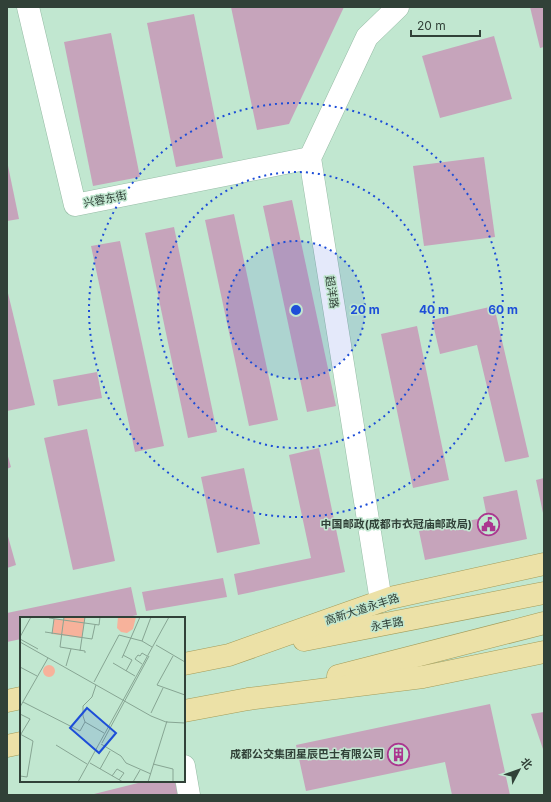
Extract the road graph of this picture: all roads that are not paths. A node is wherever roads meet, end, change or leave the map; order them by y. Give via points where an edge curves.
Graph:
1 (28, 7) edge
2 (398, 7) edge
3 (310, 158) junction
4 (544, 564) edge
5 (544, 593) edge
6 (380, 601) junction
7 (544, 623) edge
8 (544, 652) edge
9 (229, 655) junction
10 (185, 664) edge
11 (20, 698) edge
12 (248, 699) junction
13 (7, 701) edge
14 (185, 711) edge
15 (20, 743) edge
16 (7, 746) edge
17 (185, 772) edge
18 (189, 795) edge

1 - 3 street, 兴蓉东街 via 75,205
2 - 3 street via 367,38
3 - 6 street, 超洋路
4 - 6 main road, 高新大道永丰路
5 - 9 main road, 永丰路
6 - 9 main road, 高新大道永丰路
7 - 12 main road
8 - 12 main road via 422,677
9 - 10 main road, 高新大道永丰路
11 - 13 main road
12 - 14 main road
15 - 16 main road
17 - 18 street

